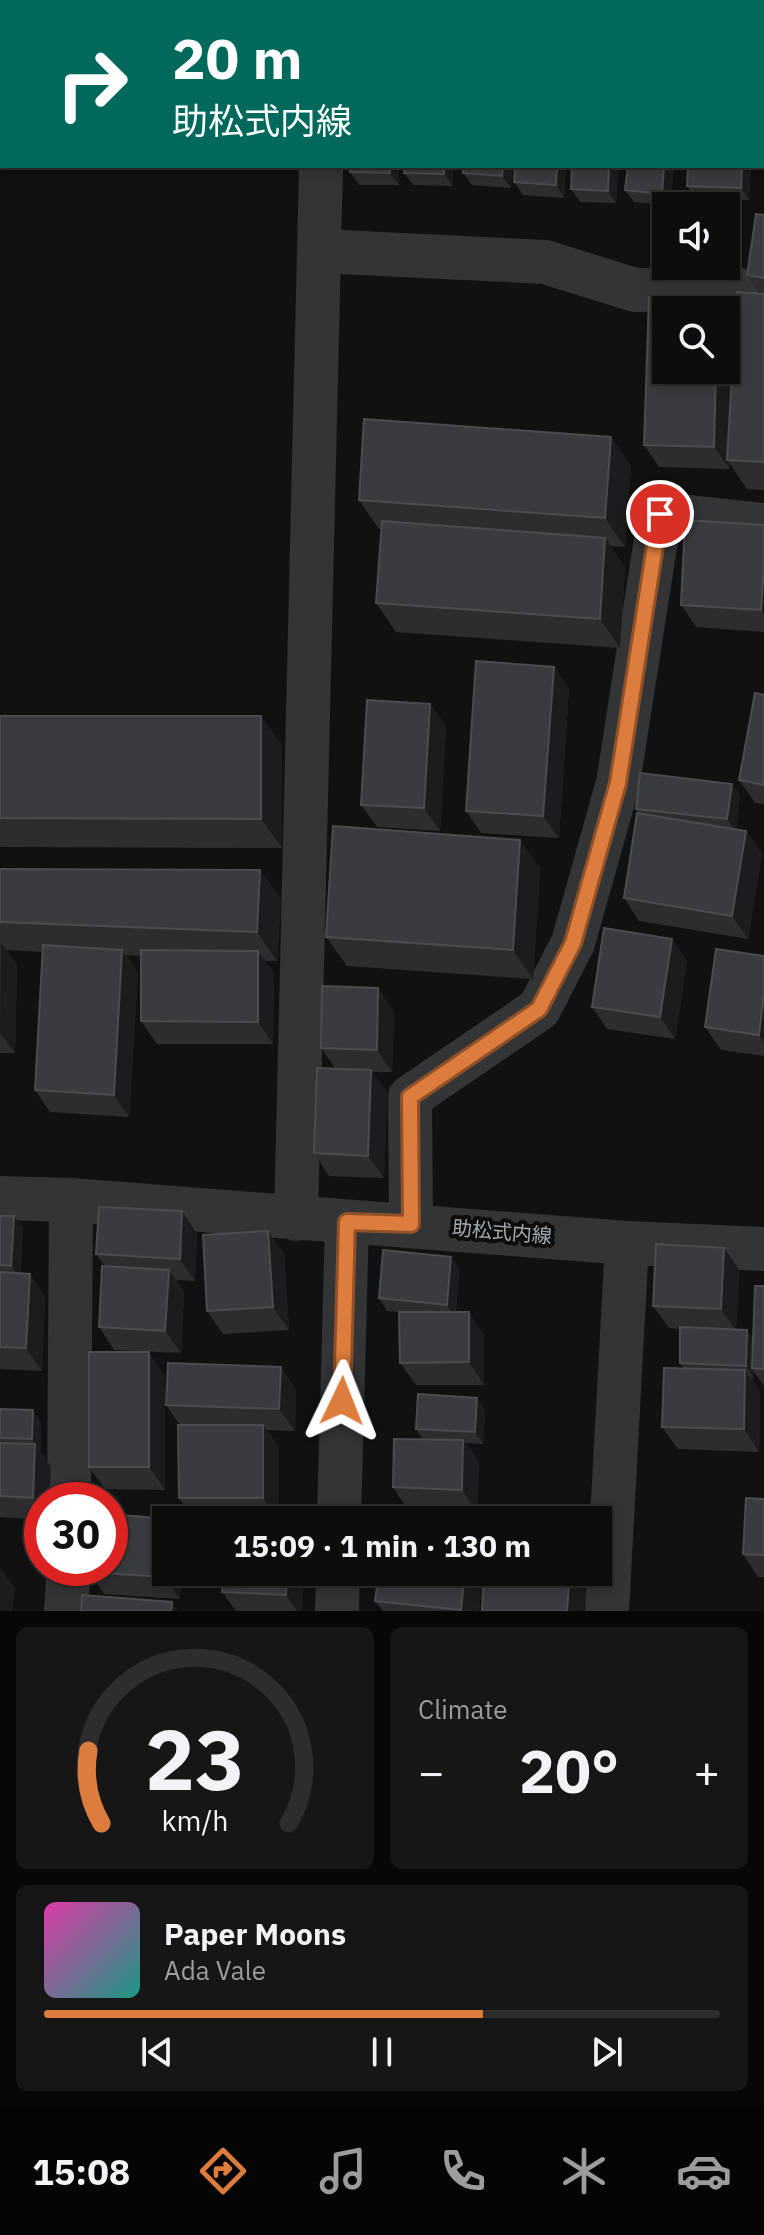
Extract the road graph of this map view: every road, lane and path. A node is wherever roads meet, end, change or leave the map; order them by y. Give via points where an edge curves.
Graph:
1 (321, 168) edge
2 (320, 251) junction
3 (736, 289) edge
4 (764, 525) edge
5 (0, 1198) edge
6 (71, 1200) junction
7 (296, 1219) junction
8 (347, 1222) junction
9 (411, 1224) junction
10 (627, 1243) junction
11 (764, 1249) edge
12 (69, 1482) edge
13 (339, 1506) edge
14 (68, 1586) edge
15 (338, 1586) edge
16 (66, 1611) edge
17 (337, 1611) edge
18 (607, 1611) edge

1 - 2 street
2 - 3 street via 545,262 635,290
2 - 7 street
4 - 9 street via 660,514 618,783 573,943 539,1009 410,1097
5 - 6 street, 助松式内線
6 - 7 street, 助松式内線
6 - 12 street
7 - 8 street, 助松式内線
8 - 9 street, 助松式内線
8 - 13 street
9 - 10 street, 助松式内線
10 - 11 street, 助松式内線
10 - 18 street
14 - 16 street
15 - 17 street

